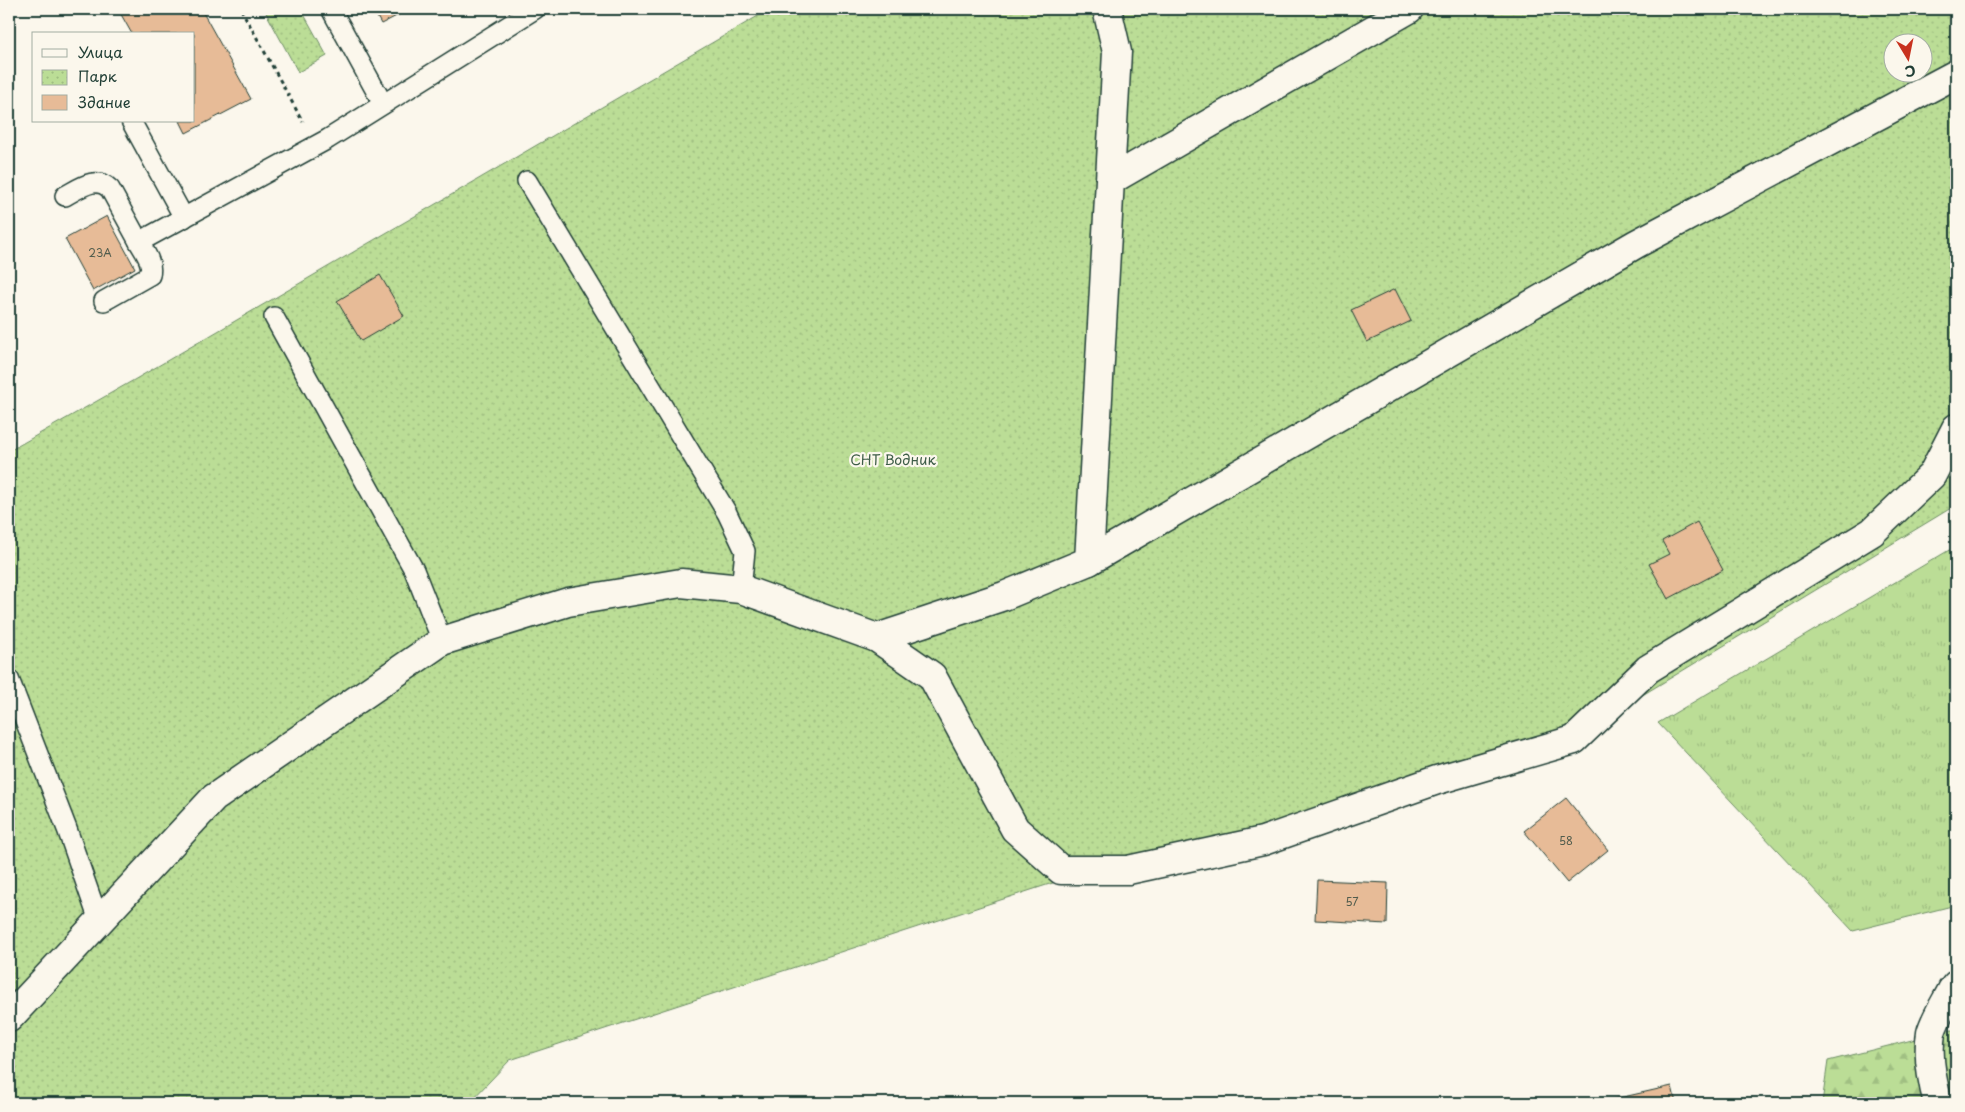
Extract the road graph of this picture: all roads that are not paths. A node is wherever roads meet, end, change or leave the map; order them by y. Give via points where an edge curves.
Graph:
1 (331, 9) edge
2 (535, 9) edge
3 (1107, 9) edge
4 (1409, 9) edge
5 (1956, 74) edge
6 (383, 104) junction
7 (132, 122) edge
8 (1111, 180) junction
9 (527, 181) dead end
10 (65, 196) dead end
11 (184, 218) junction
12 (139, 242) junction
13 (104, 301) dead end
14 (274, 317) dead end
15 (1956, 428) edge
16 (1089, 561) junction
17 (741, 589) junction
18 (878, 638) junction
19 (442, 641) junction
20 (9, 679) edge
21 (99, 921) junction
22 (1956, 984) edge
23 (9, 1018) edge
24 (1938, 1103) edge

1 - 6 lane
2 - 6 lane
3 - 8 street via 1117,52
4 - 8 street
5 - 16 street via 1636,244
6 - 11 lane via 316,146
7 - 11 lane
8 - 16 street
9 - 17 lane via 727,512 745,551
10 - 12 lane via 87,184 105,184
11 - 12 lane
12 - 13 lane via 150,262 150,275
14 - 19 lane via 414,570
15 - 18 street via 1932,475 1872,532 1648,669 1574,740 1437,780 1263,841 1128,870 1061,870 1015,829 932,676
16 - 18 street via 1004,596
17 - 18 street
17 - 19 street via 681,583 568,602
19 - 21 street via 214,798
20 - 21 lane
21 - 23 street
22 - 24 street via 1931,1031 1930,1063

